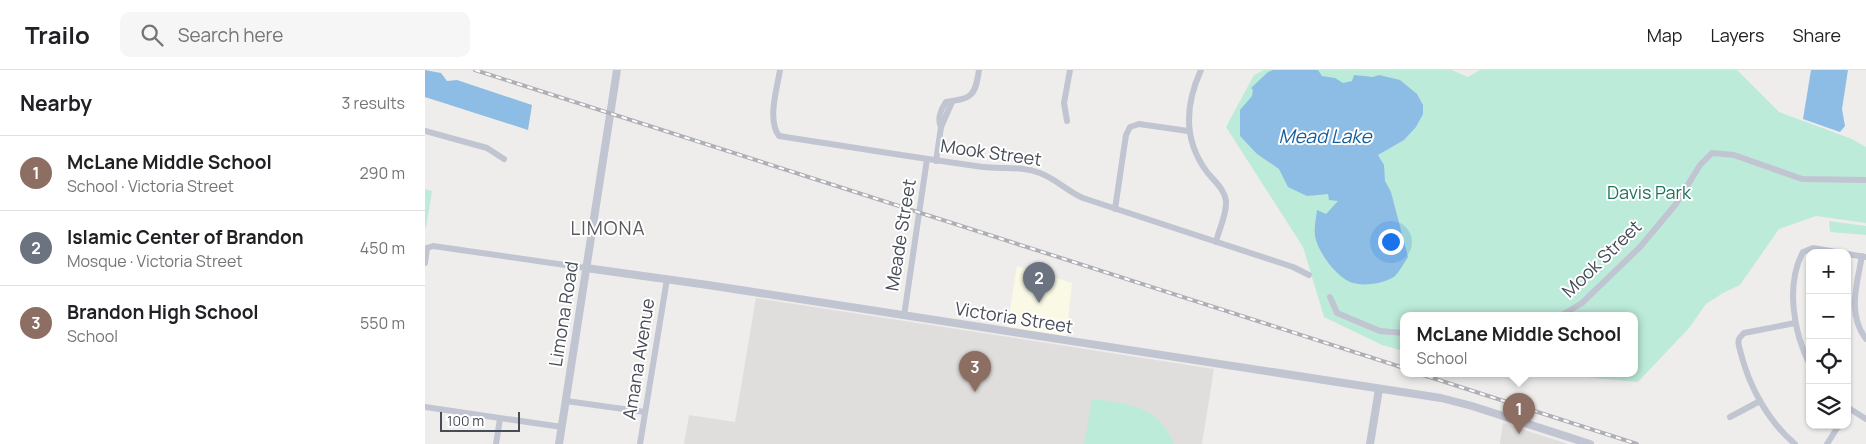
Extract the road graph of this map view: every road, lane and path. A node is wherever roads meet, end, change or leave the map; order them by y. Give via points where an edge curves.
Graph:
1 (617, 70) edge
2 (780, 70) edge
3 (979, 70) edge
4 (1070, 70) edge
5 (1201, 70) edge
6 (1067, 121) dead end
7 (425, 131) edge
8 (1188, 131) junction
9 (504, 159) dead end
10 (927, 159) junction
11 (936, 161) junction
12 (1866, 180) edge
13 (1115, 209) junction
14 (1216, 242) junction
15 (426, 247) edge
16 (1806, 251) edge
17 (1851, 254) edge
18 (1864, 256) edge
19 (425, 263) edge
20 (586, 268) junction
21 (1309, 274) dead end
22 (667, 279) junction
23 (1330, 297) dead end
24 (1568, 312) edge
25 (904, 316) junction
26 (1795, 323) junction
27 (1400, 333) edge
28 (1866, 339) edge
29 (1806, 357) edge
30 (1379, 390) junction
31 (566, 400) junction
32 (1760, 401) junction
33 (425, 407) edge
34 (1851, 410) edge
35 (645, 412) junction
36 (1730, 417) dead end
37 (1866, 418) edge
38 (501, 419) junction
39 (562, 427) junction
40 (1836, 429) edge
41 (496, 444) edge
42 (559, 444) edge
43 (640, 444) edge
44 (1370, 444) edge
45 (1590, 444) edge
46 (1795, 444) edge
47 (1827, 444) edge

1 - 20 street, Limona Road
2 - 10 street, Mook Street via 773,119 774,130 779,136
3 - 11 street via 972,94 946,102 939,122
4 - 6 street via 1065,103
5 - 8 street via 1189,100
7 - 9 street via 487,148
8 - 13 street via 1139,124 1130,127
8 - 14 street via 1201,162 1225,198
10 - 11 street, Mook Street
10 - 25 street, Meade Street
11 - 13 street, Mook Street via 1040,173 1074,194
12 - 24 street, Mook Street via 1802,180 1734,155 1712,153 1640,247 1583,303
13 - 14 street, Mook Street
14 - 21 street, Mook Street
15 - 19 street
15 - 20 street, Victoria Street
16 - 26 street via 1799,259 1795,283
17 - 18 street
18 - 28 street via 1855,291 1855,311
20 - 22 street, Victoria Street
20 - 31 street, Limona Road
22 - 25 street, Victoria Street
22 - 35 street, Amana Avenue
23 - 27 street via 1337,313 1380,331
25 - 30 street, Victoria Street
26 - 29 street
26 - 32 street via 1755,329 1739,338 1745,367
30 - 44 street
30 - 45 street, Victoria Street via 1461,402
31 - 35 street
31 - 39 street, Limona Road
32 - 36 street
32 - 46 street via 1773,421
33 - 38 street
34 - 37 street
35 - 43 street, Amana Avenue
38 - 39 street
38 - 41 street
39 - 42 street, Limona Road
40 - 47 street

